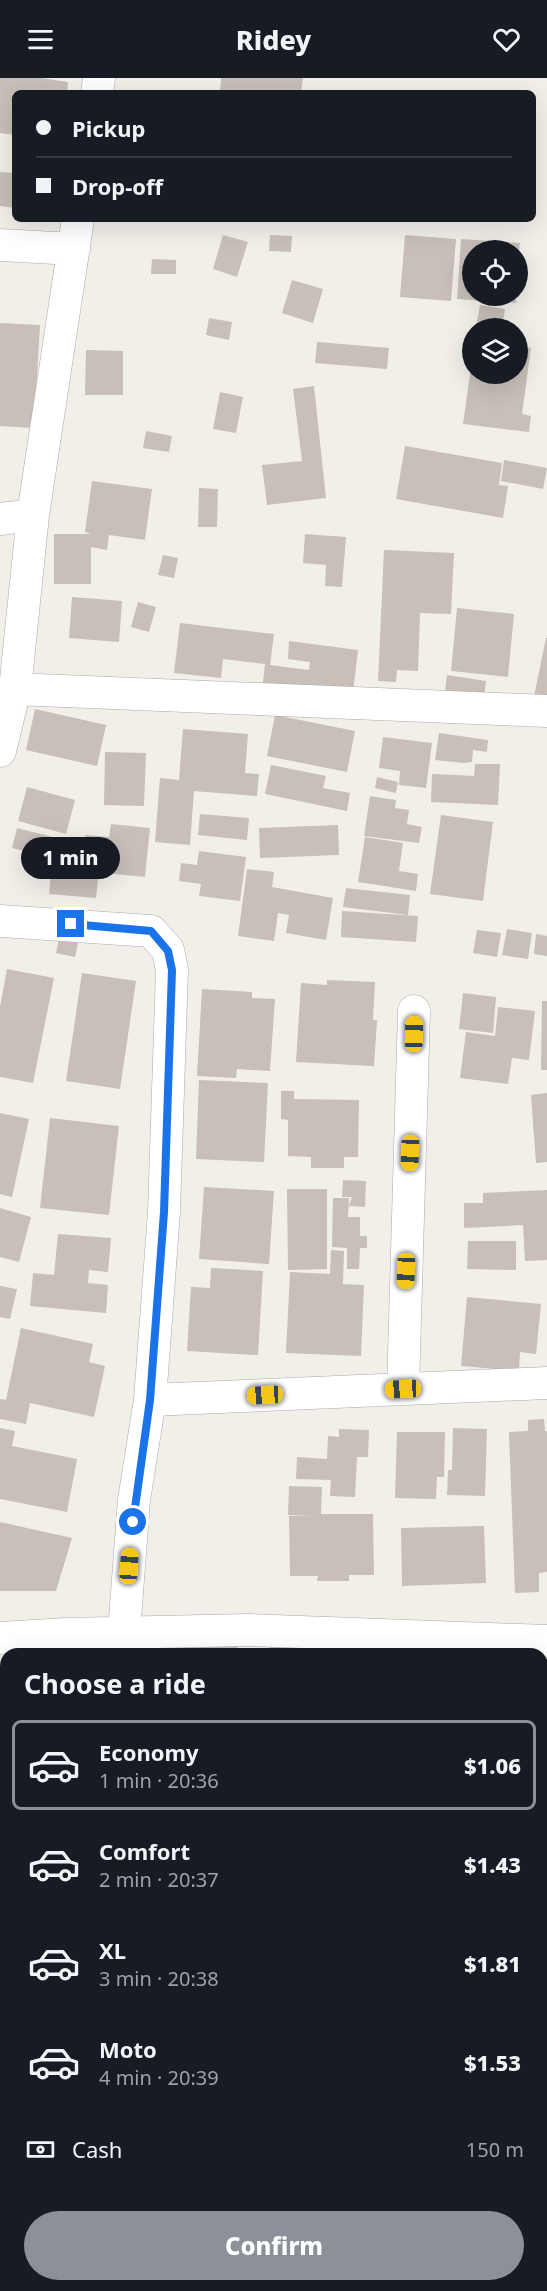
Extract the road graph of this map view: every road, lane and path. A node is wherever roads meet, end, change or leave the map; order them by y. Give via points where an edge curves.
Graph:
1 (76, 234) edge
2 (0, 245) edge
3 (33, 515) junction
4 (0, 519) edge
5 (15, 689) junction
6 (547, 711) edge
7 (0, 751) edge
8 (0, 921) edge
9 (414, 1011) dead end
10 (547, 1383) edge
11 (403, 1389) junction
12 (150, 1400) junction
13 (124, 1632) junction
14 (0, 1638) edge
15 (547, 1641) edge
16 (249, 1642) edge

1 - 2 street
1 - 3 street
3 - 4 street
3 - 5 street
5 - 6 street
5 - 7 street
8 - 12 street via 140,928 156,935 168,951 172,970 164,1212
9 - 11 street
10 - 11 street
11 - 12 street
12 - 13 street via 134,1500
13 - 14 street
13 - 16 street
15 - 16 street

